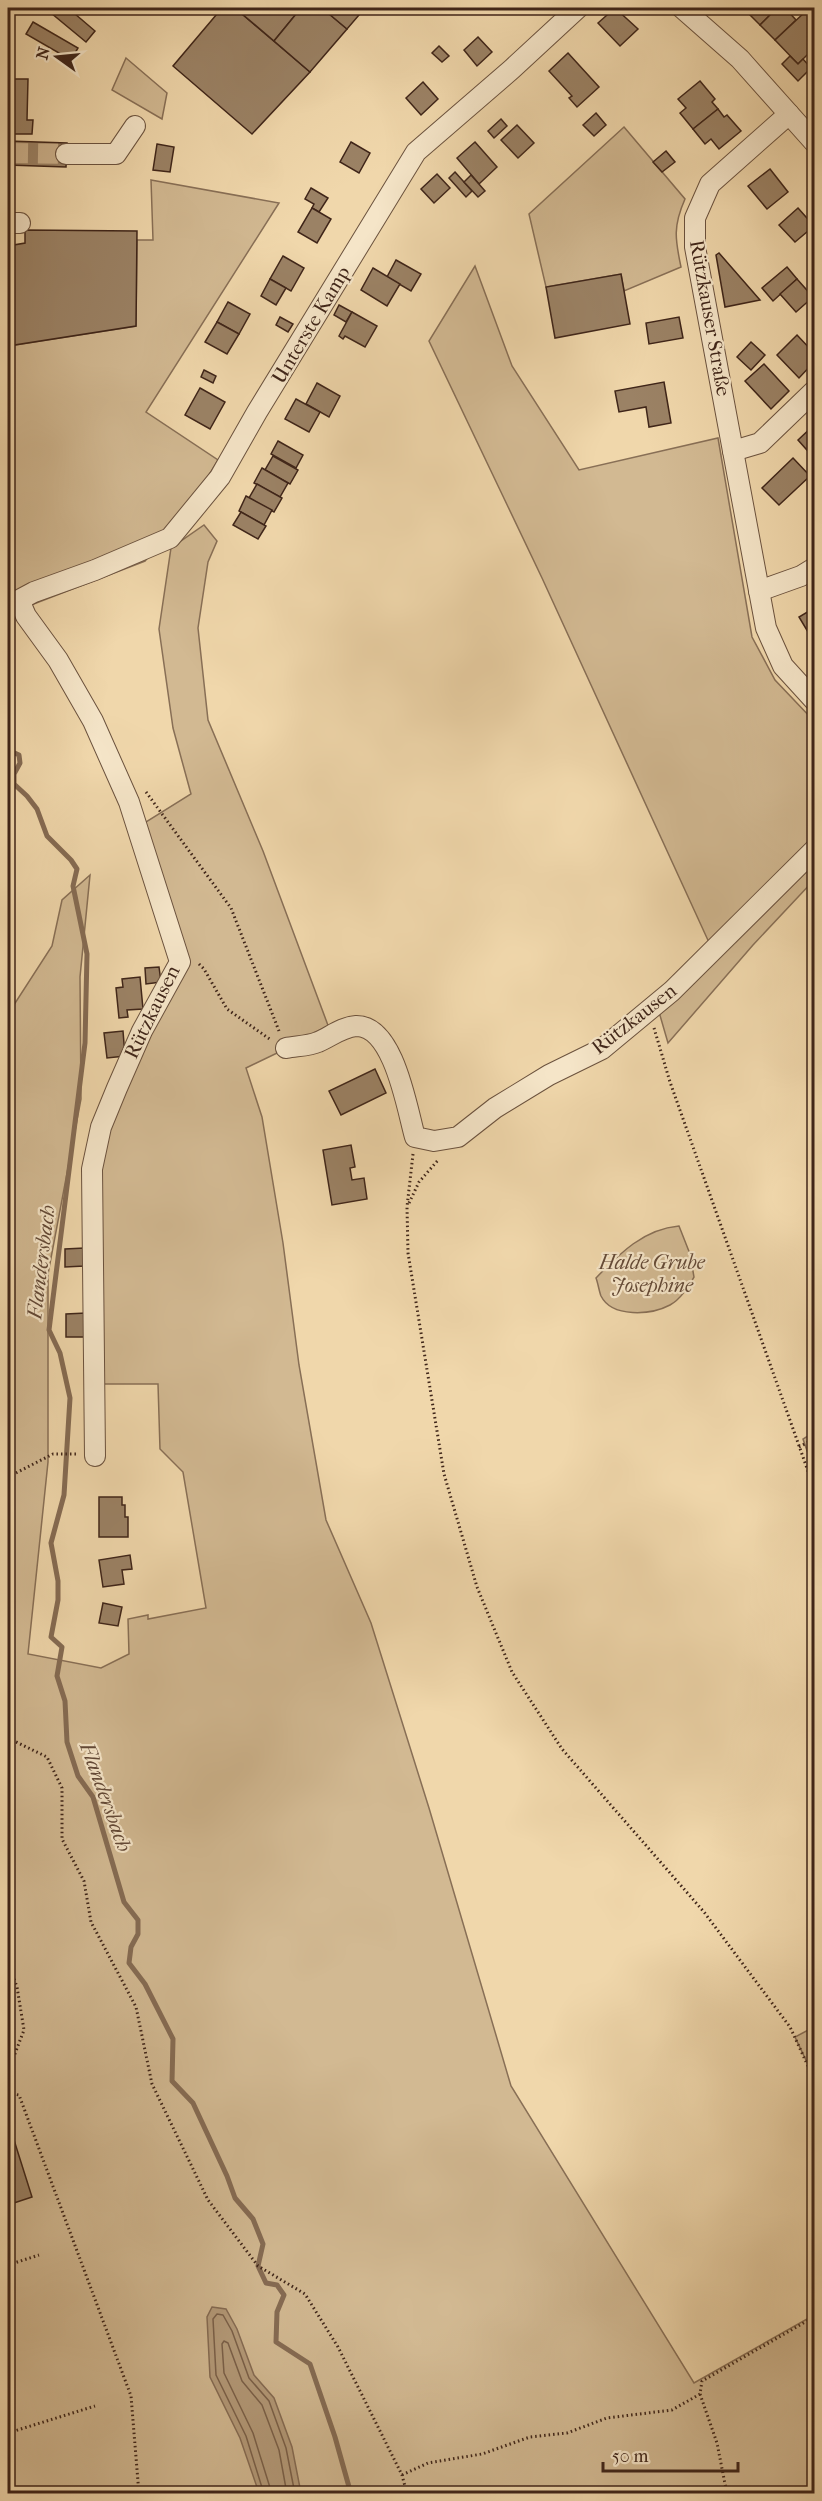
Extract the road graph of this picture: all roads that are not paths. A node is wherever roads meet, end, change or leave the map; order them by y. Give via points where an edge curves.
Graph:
1 (578, 8) edge
2 (682, 8) edge
3 (789, 114) junction
4 (135, 126) dead end
5 (814, 142) edge
6 (66, 154) tunnel mouth
7 (814, 391) edge
8 (733, 451) junction
9 (814, 568) edge
10 (759, 591) junction
11 (19, 600) joint
12 (814, 700) edge
13 (814, 850) edge
14 (286, 1048) road end
15 (85, 1455) road end

1 - 11 street, Unterste Kamp via 416,152 220,477 170,538
2 - 3 street via 740,59
3 - 5 street
3 - 8 street, Rützkauser Straße via 710,184 695,218 695,247
4 - 6 street via 116,154
7 - 8 street via 760,443
8 - 10 street, Rützkauser Straße
9 - 10 street
10 - 12 street, Rützkauser Straße via 766,628 783,666
11 - 15 street, Rützkausen via 93,721 129,802 180,962 142,1030 117,1088 101,1127 92,1169
13 - 14 street, Rützkausen via 649,1012 602,1049 495,1108 458,1137 434,1141 415,1137 388,1049 371,1030 356,1026 316,1043

